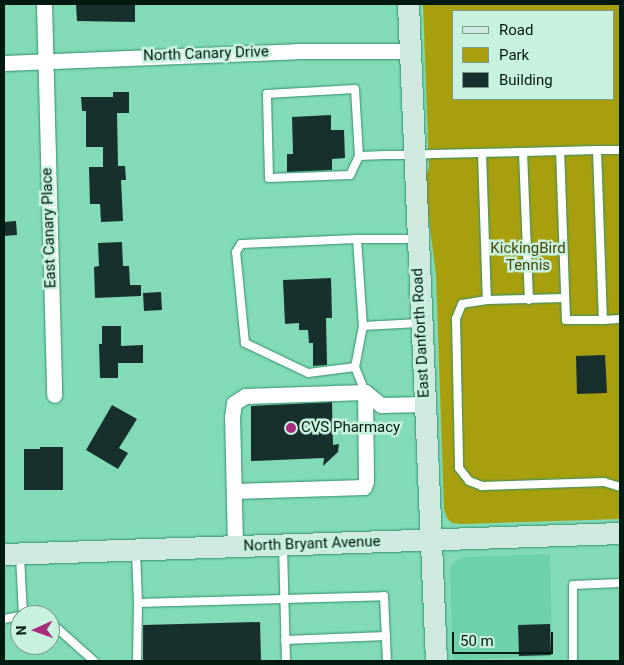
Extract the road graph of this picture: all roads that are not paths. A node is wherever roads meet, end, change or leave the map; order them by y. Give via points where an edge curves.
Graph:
1 (44, 4) edge
2 (408, 4) edge
3 (409, 51) junction
4 (46, 61) junction
5 (4, 63) edge
6 (598, 150) junction
7 (620, 150) edge
8 (560, 151) junction
9 (523, 152) junction
10 (482, 153) junction
11 (413, 155) junction
12 (359, 156) junction
13 (357, 239) junction
14 (416, 239) junction
15 (565, 298) junction
16 (486, 300) junction
17 (529, 300) junction
18 (620, 319) edge
19 (603, 320) junction
20 (421, 323) junction
21 (363, 326) junction
22 (356, 366) junction
23 (365, 392) junction
24 (54, 395) dead end
25 (425, 404) junction
26 (620, 487) edge
27 (234, 491) junction
28 (620, 533) edge
29 (430, 540) junction
30 (283, 545) junction
31 (236, 546) junction
32 (136, 549) junction
33 (12, 554) edge
34 (620, 583) edge
35 (284, 597) junction
36 (138, 603) junction
37 (21, 605) edge
38 (60, 631) edge
39 (386, 636) junction
40 (285, 640) junction
41 (94, 661) edge
42 (137, 661) edge
43 (286, 661) edge
44 (387, 661) edge
45 (436, 661) edge
46 (573, 661) edge

1 - 4 street, East Canary Place
2 - 3 street, East Danforth Road
3 - 4 street, North Canary Drive via 287,51
3 - 11 street, East Danforth Road
4 - 5 street, North Canary Drive
4 - 24 street, East Canary Place
6 - 7 lane
6 - 8 lane
6 - 19 lane
8 - 9 lane
8 - 15 lane
9 - 10 lane
9 - 17 lane
10 - 11 lane
10 - 16 lane
11 - 12 lane
11 - 14 street, East Danforth Road
12 - 12 lane via 355,89 267,94 269,178 350,175
13 - 14 lane
13 - 21 lane
13 - 22 lane via 241,244 236,252 245,343 308,373
14 - 20 street, East Danforth Road
15 - 17 lane
15 - 19 lane via 566,320
16 - 17 lane
16 - 26 lane via 462,304 456,319 460,468 469,481 482,486 604,482
18 - 19 lane
20 - 21 lane
20 - 25 street, East Danforth Road
21 - 22 lane
22 - 23 lane
23 - 25 street via 380,405
23 - 27 street via 245,396 234,403
23 - 27 street via 364,487
25 - 29 street, East Danforth Road
27 - 31 street
28 - 29 street, North Bryant Avenue
29 - 30 street, North Bryant Avenue
29 - 45 street, East Danforth Road
30 - 31 street, North Bryant Avenue
30 - 35 lane
31 - 32 street, North Bryant Avenue
32 - 33 street, North Bryant Avenue
32 - 36 lane
33 - 37 lane
34 - 46 lane via 572,585
35 - 36 lane
35 - 39 lane via 384,596
35 - 40 lane
36 - 42 lane
38 - 41 lane
39 - 40 lane
39 - 44 lane
40 - 43 lane

